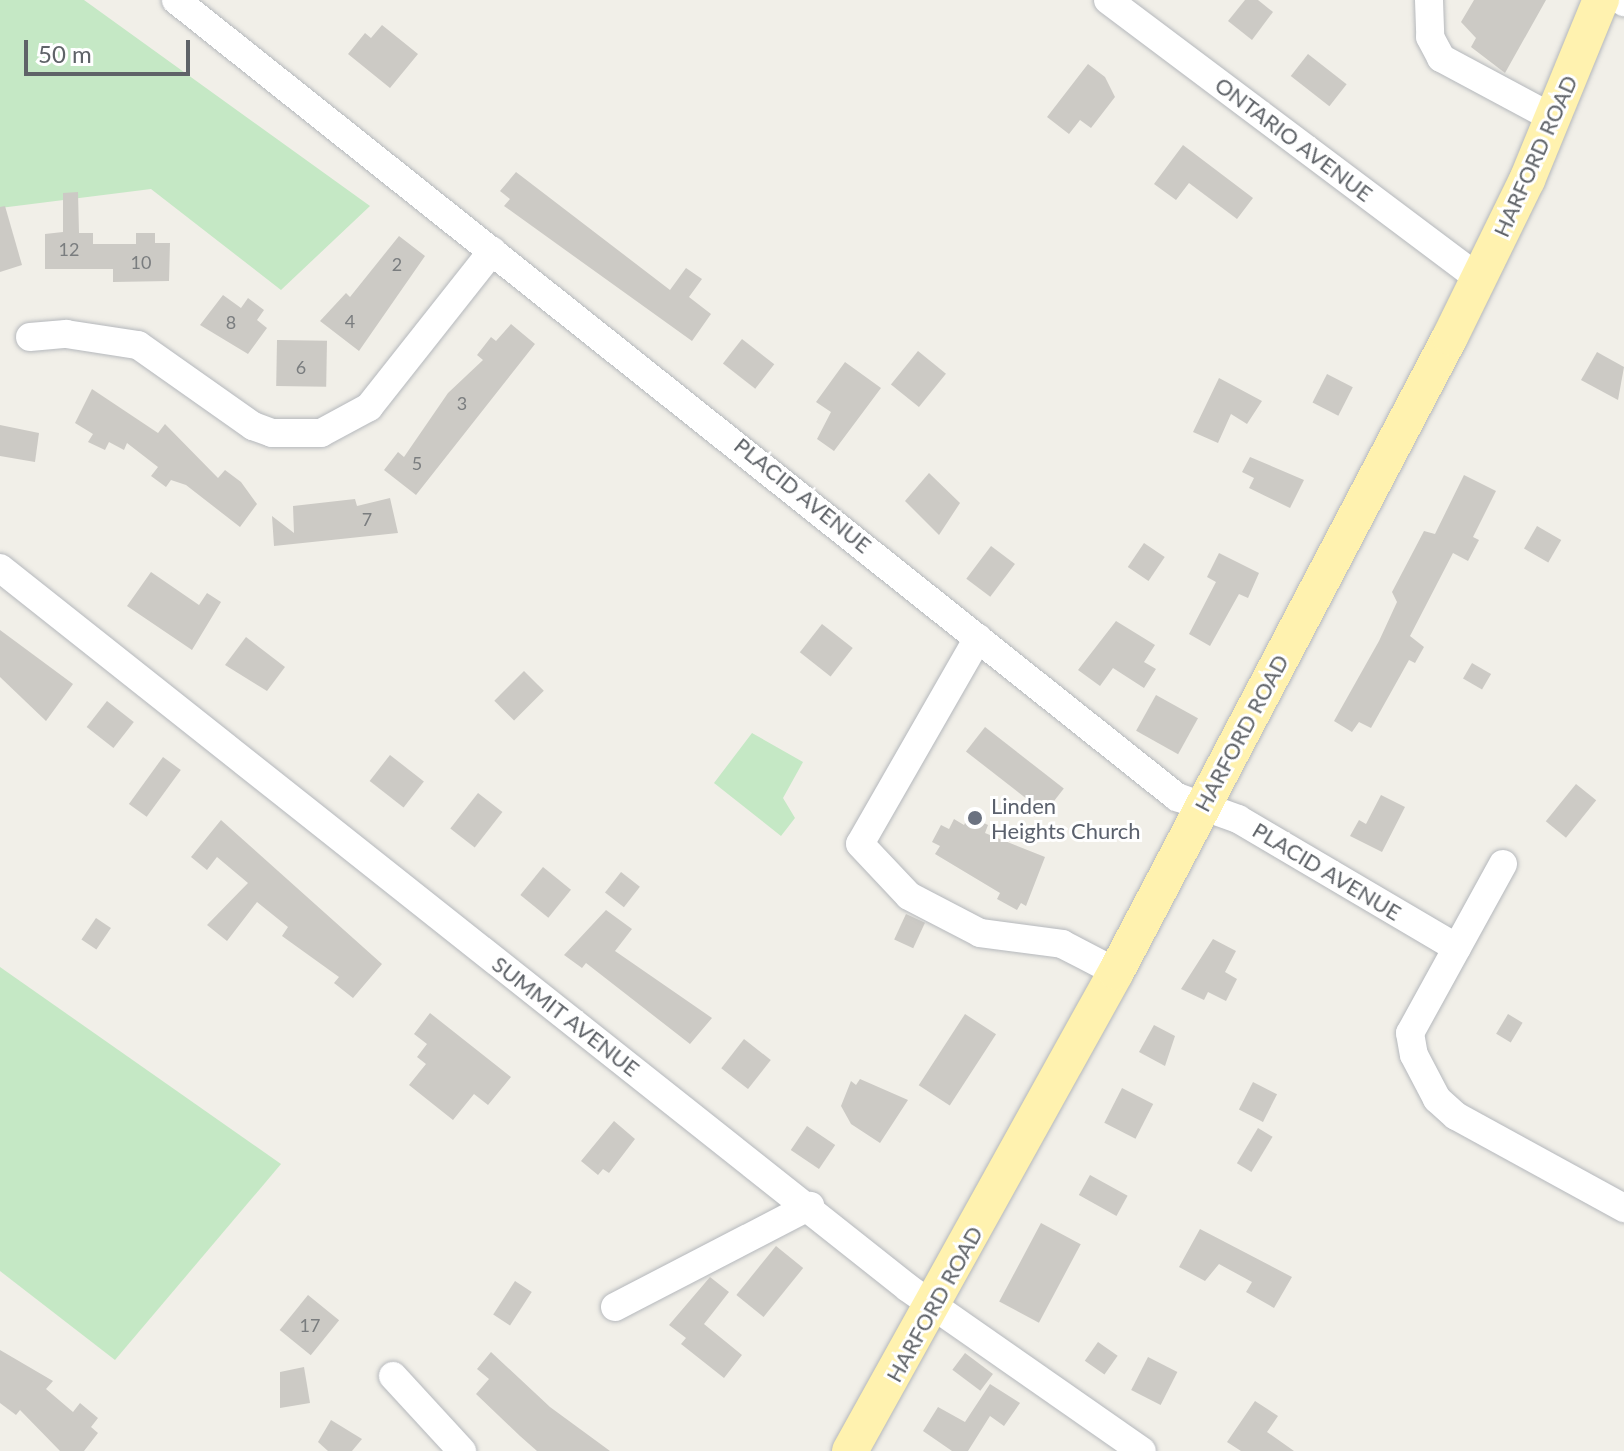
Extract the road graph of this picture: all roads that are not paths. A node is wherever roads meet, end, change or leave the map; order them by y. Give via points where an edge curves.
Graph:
1 (176, 0) edge
2 (1108, 0) edge
3 (1429, 0) edge
4 (1601, 0) edge
5 (1553, 118) junction
6 (492, 251) junction
7 (1480, 279) junction
8 (30, 337) dead end
9 (0, 568) edge
10 (978, 638) junction
11 (1203, 806) junction
12 (1503, 864) dead end
13 (1457, 948) junction
14 (1116, 972) junction
15 (810, 1206) junction
16 (1624, 1208) edge
17 (615, 1307) dead end
18 (933, 1307) junction
19 (393, 1376) dead end
20 (462, 1451) edge
21 (850, 1451) edge
22 (1142, 1451) edge

1 - 6 street, PLACID AVENUE
2 - 7 street, ONTARIO AVENUE
3 - 5 street via 1430,37 1441,58
4 - 5 main road, HARFORD ROAD
5 - 7 main road, HARFORD ROAD
6 - 8 street via 369,407 321,433 272,433 253,426 138,345 66,334
6 - 10 street, PLACID AVENUE
7 - 11 main road, HARFORD ROAD
9 - 15 street, SUMMIT AVENUE
10 - 11 street, PLACID AVENUE via 1177,797
10 - 14 street via 860,844 909,896 980,933 1062,944
11 - 13 street, PLACID AVENUE via 1238,819
11 - 14 main road, HARFORD ROAD
12 - 13 street
13 - 16 street via 1410,1033 1417,1064 1437,1099
14 - 18 main road, HARFORD ROAD
15 - 17 street
15 - 18 street, SUMMIT AVENUE
18 - 21 main road, HARFORD ROAD
18 - 22 street, SUMMIT AVENUE
19 - 20 street

